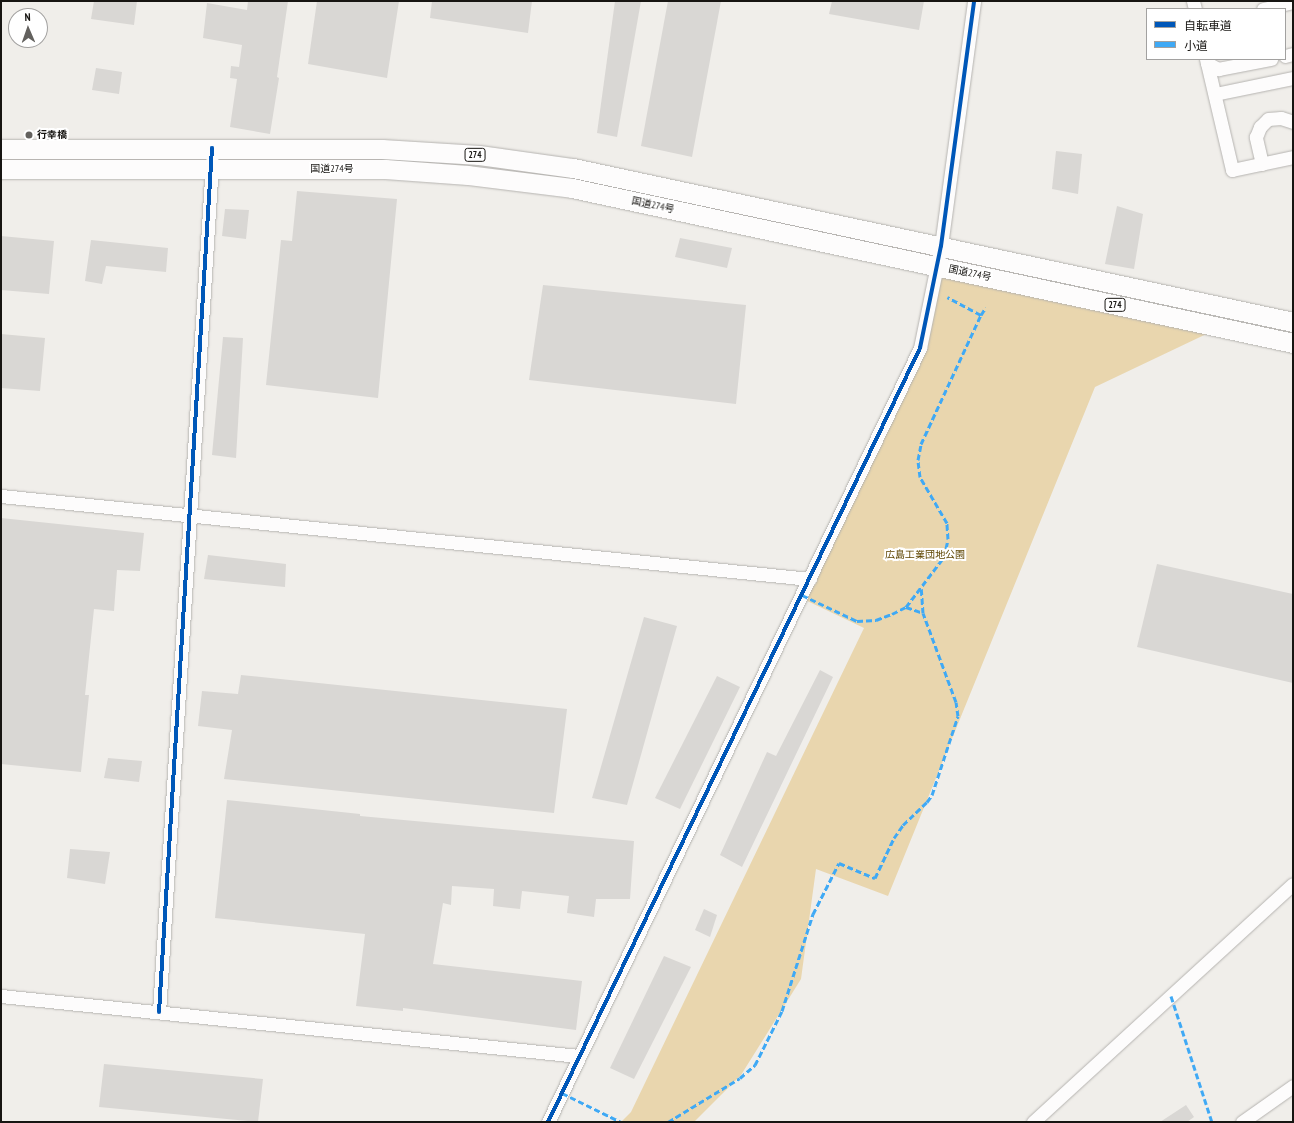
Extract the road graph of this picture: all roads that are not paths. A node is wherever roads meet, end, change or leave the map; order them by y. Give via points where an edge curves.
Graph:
1 (974, 1) edge
2 (1293, 2) edge
3 (1267, 8) edge
4 (1266, 60) edge
5 (1207, 61) edge
6 (1293, 78) edge
7 (1215, 94) junction
8 (1293, 122) edge
9 (212, 148) junction
10 (1, 149) edge
11 (1293, 157) edge
12 (1262, 164) junction
13 (212, 168) junction
14 (1, 169) edge
15 (941, 246) junction
16 (937, 266) junction
17 (1293, 322) edge
18 (1293, 343) edge
19 (1, 496) edge
20 (190, 515) junction
21 (810, 579) junction
22 (1293, 884) edge
23 (1, 996) edge
24 (159, 1012) junction
25 (579, 1056) junction
26 (1293, 1086) edge
27 (548, 1122) edge
28 (1033, 1122) edge
29 (1242, 1122) edge

1 - 15 street
2 - 3 street
4 - 5 street via 1222,69
5 - 7 street
6 - 7 street
7 - 12 street via 1232,170
8 - 12 street via 1281,118 1268,119 1260,127 1256,137
9 - 10 highway, 国道274号 / 274
9 - 13 street
9 - 15 highway, 国道274号 / 274 via 382,149 479,155 573,168
11 - 12 street
13 - 14 highway, 国道274号 / 274
13 - 16 highway, 国道274号 / 274 via 385,169 468,175 572,188
13 - 20 street
15 - 16 street
15 - 17 highway, 国道274号 / 274
16 - 18 highway, 国道274号 / 274
16 - 21 street via 920,348
19 - 20 street
20 - 21 street
20 - 24 street
21 - 25 street
22 - 28 street
23 - 24 street
24 - 25 street
25 - 27 street
26 - 29 street

